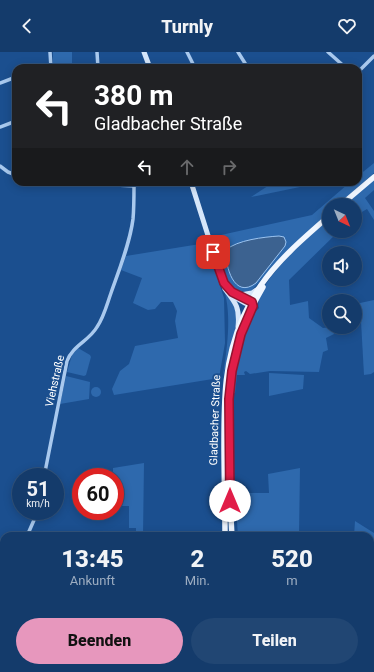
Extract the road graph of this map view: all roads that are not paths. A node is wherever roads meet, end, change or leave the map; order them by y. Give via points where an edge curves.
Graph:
1 (50, 52) edge
2 (97, 52) edge
3 (144, 52) edge
4 (187, 52) edge
5 (238, 52) edge
6 (328, 52) edge
7 (374, 56) edge
8 (51, 64) edge
9 (98, 64) edge
10 (148, 64) edge
11 (192, 64) edge
12 (246, 64) edge
13 (342, 64) edge
14 (362, 68) edge
15 (12, 78) edge
16 (0, 83) edge
17 (12, 122) edge
18 (0, 127) edge
19 (0, 166) edge
20 (12, 174) edge
21 (374, 177) edge
22 (135, 186) edge
23 (192, 186) edge
24 (349, 198) edge
25 (322, 222) edge
26 (278, 265) junction
27 (224, 283) junction
28 (259, 288) junction
29 (230, 294) junction
30 (240, 295) junction
31 (251, 304) junction
32 (237, 330) junction
33 (46, 468) edge
34 (34, 520) edge
35 (30, 532) edge
36 (225, 532) edge
37 (232, 532) edge

1 - 8 street
2 - 9 street
3 - 10 street
4 - 11 street
5 - 12 street
6 - 13 street
7 - 14 street
15 - 16 street
17 - 18 street
19 - 20 street
21 - 24 main road
22 - 33 street, Viehstraße via 133,221 124,256 102,317 97,328 74,349 67,361
23 - 27 street
25 - 26 main road
26 - 28 main road
26 - 31 main road
27 - 29 street
27 - 30 street via 232,292
28 - 30 street via 252,293
28 - 31 main road
29 - 31 street
29 - 32 street via 238,308
30 - 31 street
31 - 32 main road, Gladbacher Straße
31 - 37 main road, Gladbacher Straße via 237,348 229,399
32 - 36 main road, Gladbacher Straße via 224,389
34 - 35 street

